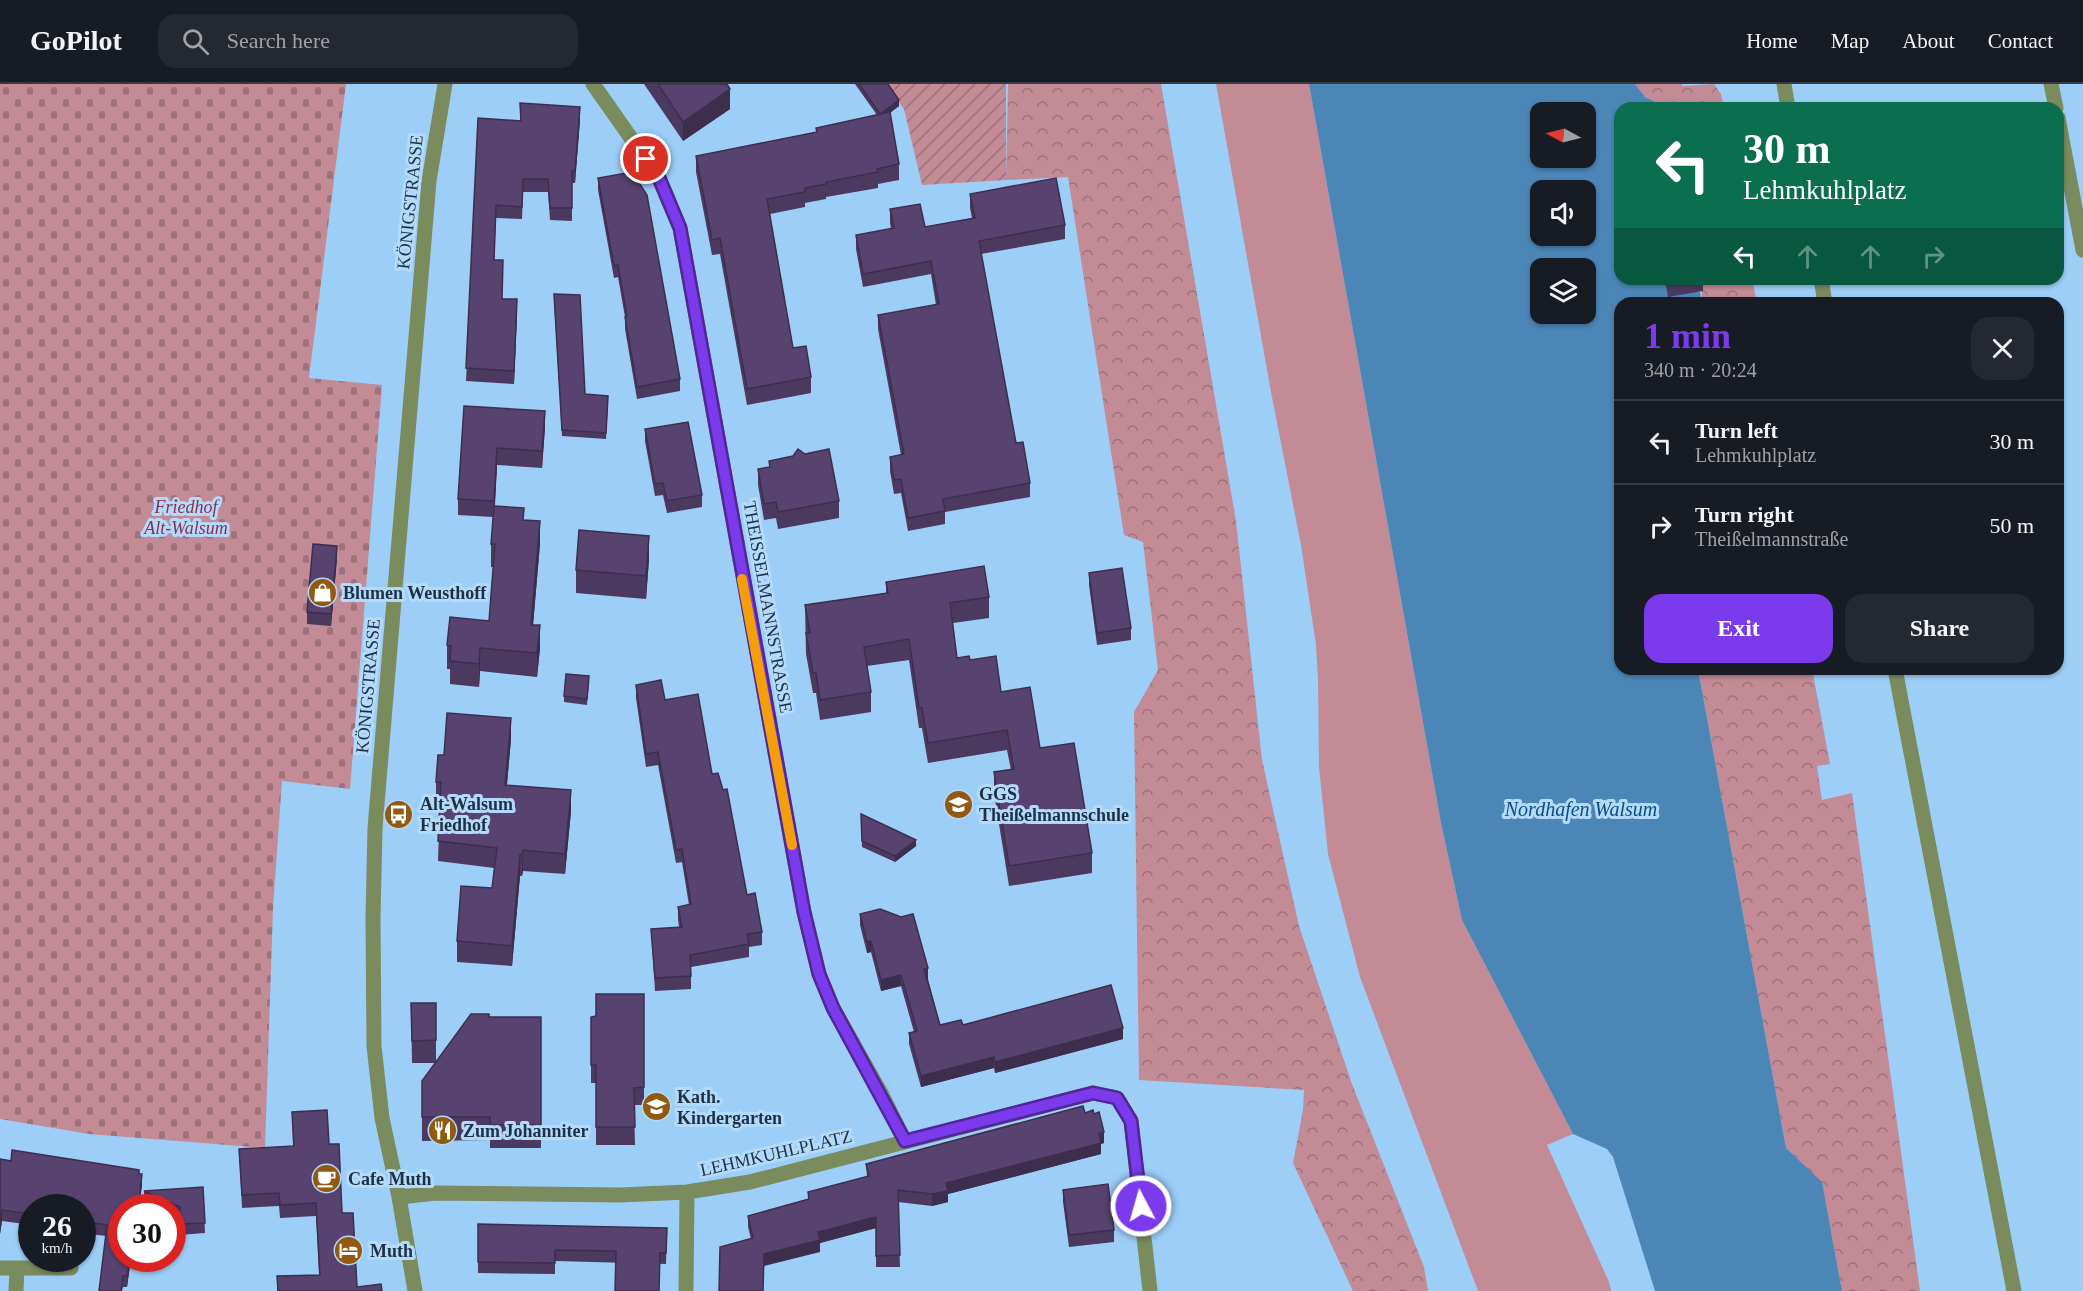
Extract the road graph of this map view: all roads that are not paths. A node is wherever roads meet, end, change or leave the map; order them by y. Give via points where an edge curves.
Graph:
1 (445, 84) edge
2 (593, 84) edge
3 (1784, 84) edge
4 (2052, 84) edge
5 (1787, 102) edge
6 (2055, 102) edge
7 (2064, 150) edge
8 (2083, 250) edge
9 (1896, 675) edge
10 (905, 1141) junction
11 (687, 1192) junction
12 (399, 1197) junction
13 (0, 1268) edge
14 (17, 1268) joint
15 (16, 1291) edge
16 (415, 1291) edge
17 (686, 1291) edge
18 (1150, 1291) edge
19 (2014, 1291) edge

1 - 12 street, KÖNIGSTRASSE via 429,181 375,828 374,1047 382,1118
2 - 10 street, THEISSELMANNSTRASSE via 659,178 680,228 816,964 833,1008
3 - 5 street
4 - 6 street
7 - 8 street
9 - 19 street
10 - 11 street, LEHMKUHLPLATZ via 750,1182
10 - 18 street, LEHMKUHLPLATZ via 1093,1093 1117,1098 1131,1121
11 - 12 street, LEHMKUHLPLATZ via 436,1193
11 - 17 street
12 - 16 street, KÖNIGSTRASSE
13 - 14 street
14 - 15 street

